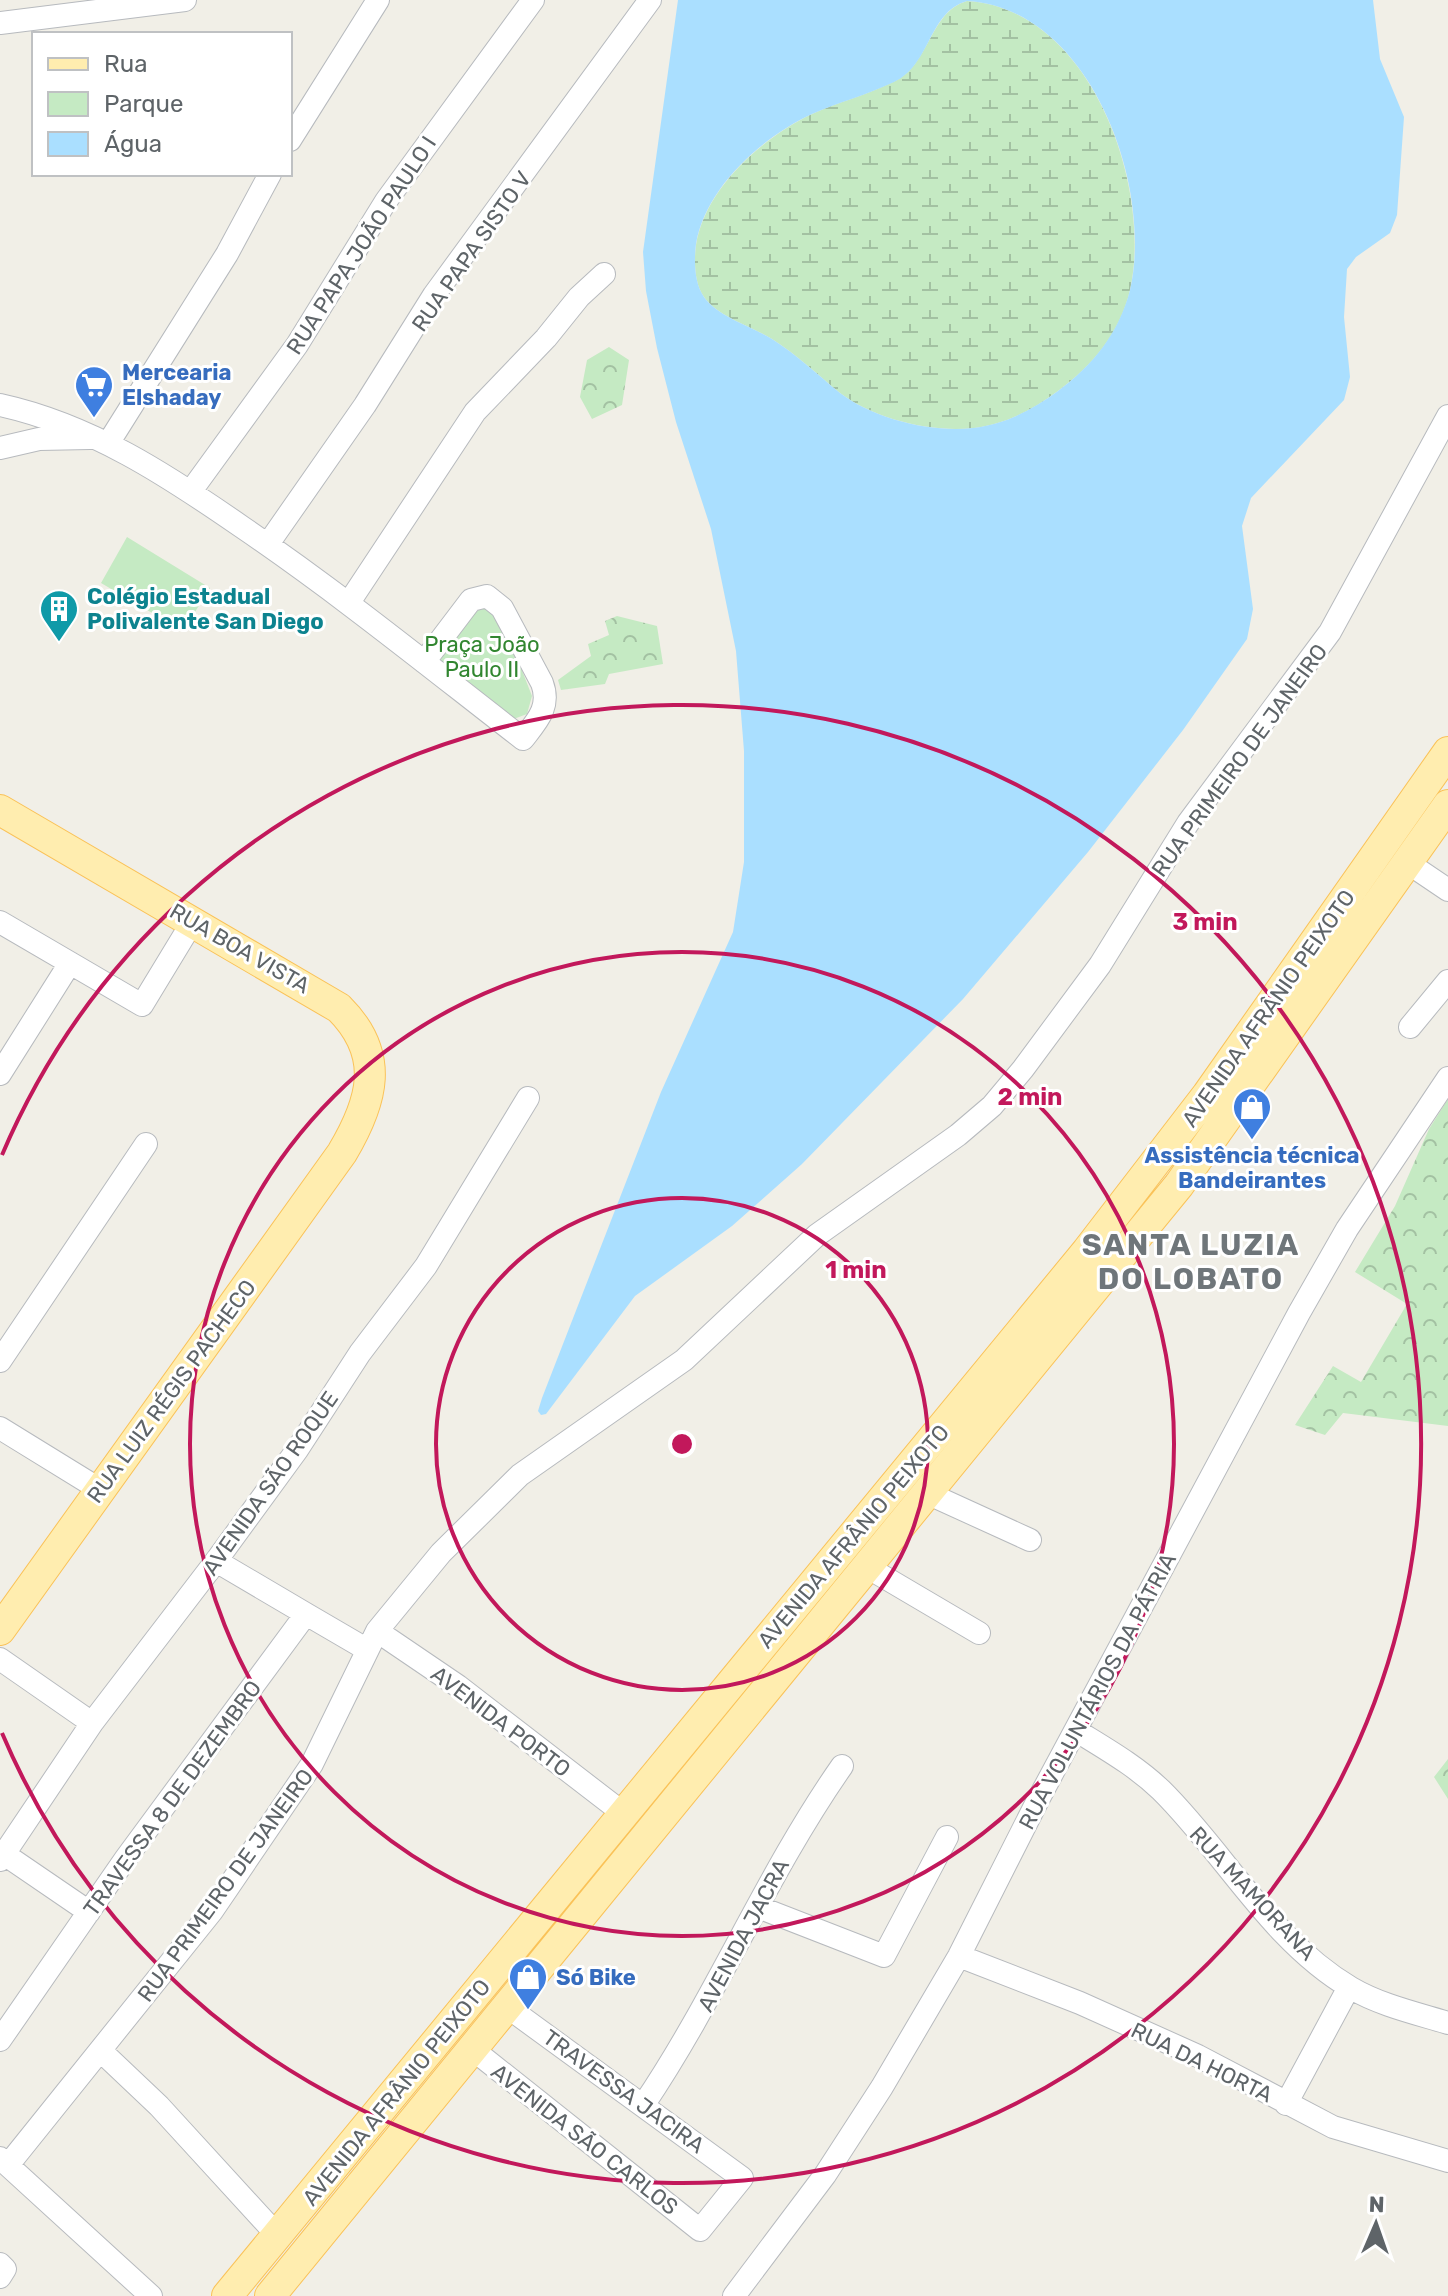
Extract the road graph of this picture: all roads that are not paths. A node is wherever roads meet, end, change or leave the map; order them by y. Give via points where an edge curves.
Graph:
1 (185, 0) edge
2 (378, 0) edge
3 (533, 0) edge
4 (650, 0) edge
5 (0, 23) edge
6 (292, 137) edge
7 (269, 176) edge
8 (604, 274) dead end
9 (0, 405) edge
10 (1448, 416) edge
11 (0, 419) edge
12 (102, 440) junction
13 (0, 441) edge
14 (0, 448) edge
15 (191, 491) junction
16 (268, 544) junction
17 (350, 601) junction
18 (424, 662) junction
19 (1448, 752) edge
20 (1448, 805) edge
21 (0, 810) edge
22 (1408, 863) junction
23 (1448, 890) edge
24 (193, 921) junction
25 (0, 922) edge
26 (70, 963) junction
27 (1448, 981) edge
28 (1410, 1027) dead end
29 (0, 1074) edge
30 (1448, 1078) edge
31 (528, 1098) dead end
32 (146, 1144) dead end
33 (342, 1153) joint
34 (0, 1361) edge
35 (0, 1428) edge
36 (99, 1489) junction
37 (927, 1493) junction
38 (1030, 1540) dead end
39 (216, 1561) junction
40 (867, 1567) junction
41 (306, 1614) junction
42 (0, 1630) edge
43 (979, 1633) dead end
44 (372, 1640) junction
45 (0, 1659) edge
46 (92, 1723) junction
47 (1077, 1731) junction
48 (842, 1766) dead end
49 (623, 1813) junction
50 (947, 1837) dead end
51 (2, 1857) edge
52 (758, 1907) junction
53 (89, 1912) junction
54 (959, 1956) junction
55 (1349, 1987) junction
56 (506, 2006) junction
57 (1448, 2023) edge
58 (0, 2040) edge
59 (471, 2048) junction
60 (102, 2052) junction
61 (644, 2104) junction
62 (1286, 2104) junction
63 (1448, 2161) edge
64 (4, 2162) edge
65 (742, 2178) joint
66 (278, 2236) junction
67 (0, 2264) edge
68 (0, 2277) edge
69 (151, 2296) edge
70 (227, 2296) edge
71 (270, 2296) edge
72 (734, 2296) edge

1 - 5 street
2 - 6 street
3 - 15 street, RUA PAPA JOÃO PAULO I via 386,201 297,345
4 - 16 street, RUA PAPA SISTO V via 443,282
7 - 12 street via 227,254
8 - 17 street via 475,412
9 - 12 street via 62,422
10 - 44 street, RUA PRIMEIRO DE JANEIRO via 1330,632 1188,823 1100,965 992,1106 817,1235 684,1360 520,1475 441,1553
11 - 13 street
12 - 14 street via 39,439
12 - 15 street
15 - 16 street
16 - 17 street
17 - 18 street
18 - 18 street via 471,600 487,596 502,608 546,694 543,712 523,739
19 - 49 main road, AVENIDA AFRÂNIO PEIXOTO via 1144,1179
20 - 22 main road, AVENIDA AFRÂNIO PEIXOTO
21 - 24 main road, RUA BOA VISTA
22 - 23 street
22 - 37 main road, AVENIDA AFRÂNIO PEIXOTO via 1179,1185
24 - 26 street via 142,1005
24 - 33 main road, RUA BOA VISTA via 318,994 355,1024 365,1041 371,1081 358,1126
25 - 26 street
26 - 29 street
27 - 28 street
30 - 47 street, RUA VOLUNTÁRIOS DA PÁTRIA via 1347,1229 1299,1313
31 - 39 street, AVENIDA SÃO ROQUE via 426,1266
32 - 34 street
33 - 36 main road, RUA LUIZ RÉGIS PACHECO
35 - 36 street
36 - 42 main road, RUA LUIZ RÉGIS PACHECO
37 - 38 street
37 - 40 main road, AVENIDA AFRÂNIO PEIXOTO
39 - 41 street
39 - 46 street, AVENIDA SÃO ROQUE
40 - 43 street
40 - 56 main road, AVENIDA AFRÂNIO PEIXOTO
41 - 44 street
41 - 53 street, TRAVESSA 8 DE DEZEMBRO
44 - 49 street, AVENIDA PORTO via 458,1686
44 - 60 street, RUA PRIMEIRO DE JANEIRO via 291,1798 212,1911
45 - 46 street
46 - 51 street, AVENIDA SÃO ROQUE
47 - 54 street, RUA VOLUNTÁRIOS DA PÁTRIA
47 - 55 street, RUA MAMORANA via 1162,1791 1275,1921
48 - 52 street, AVENIDA JACRA
49 - 66 main road, AVENIDA AFRÂNIO PEIXOTO
50 - 52 street via 884,1956
51 - 53 street
52 - 61 street, AVENIDA JACRA via 685,2043
53 - 58 street, TRAVESSA 8 DE DEZEMBRO
54 - 62 street, RUA DA HORTA via 1198,2056
54 - 72 street, RUA VOLUNTÁRIOS DA PÁTRIA via 825,2175
55 - 57 street, RUA MAMORANA
55 - 62 street
56 - 59 main road, AVENIDA AFRÂNIO PEIXOTO
56 - 61 street, TRAVESSA JACIRA
59 - 65 street, AVENIDA SÃO CARLOS via 700,2230
59 - 71 main road, AVENIDA AFRÂNIO PEIXOTO
60 - 64 street, RUA PRIMEIRO DE JANEIRO
60 - 66 street
61 - 65 street, TRAVESSA JACIRA
62 - 63 street, RUA DA HORTA via 1333,2127
64 - 69 street
66 - 70 main road, AVENIDA AFRÂNIO PEIXOTO
67 - 68 street via 5,2269

